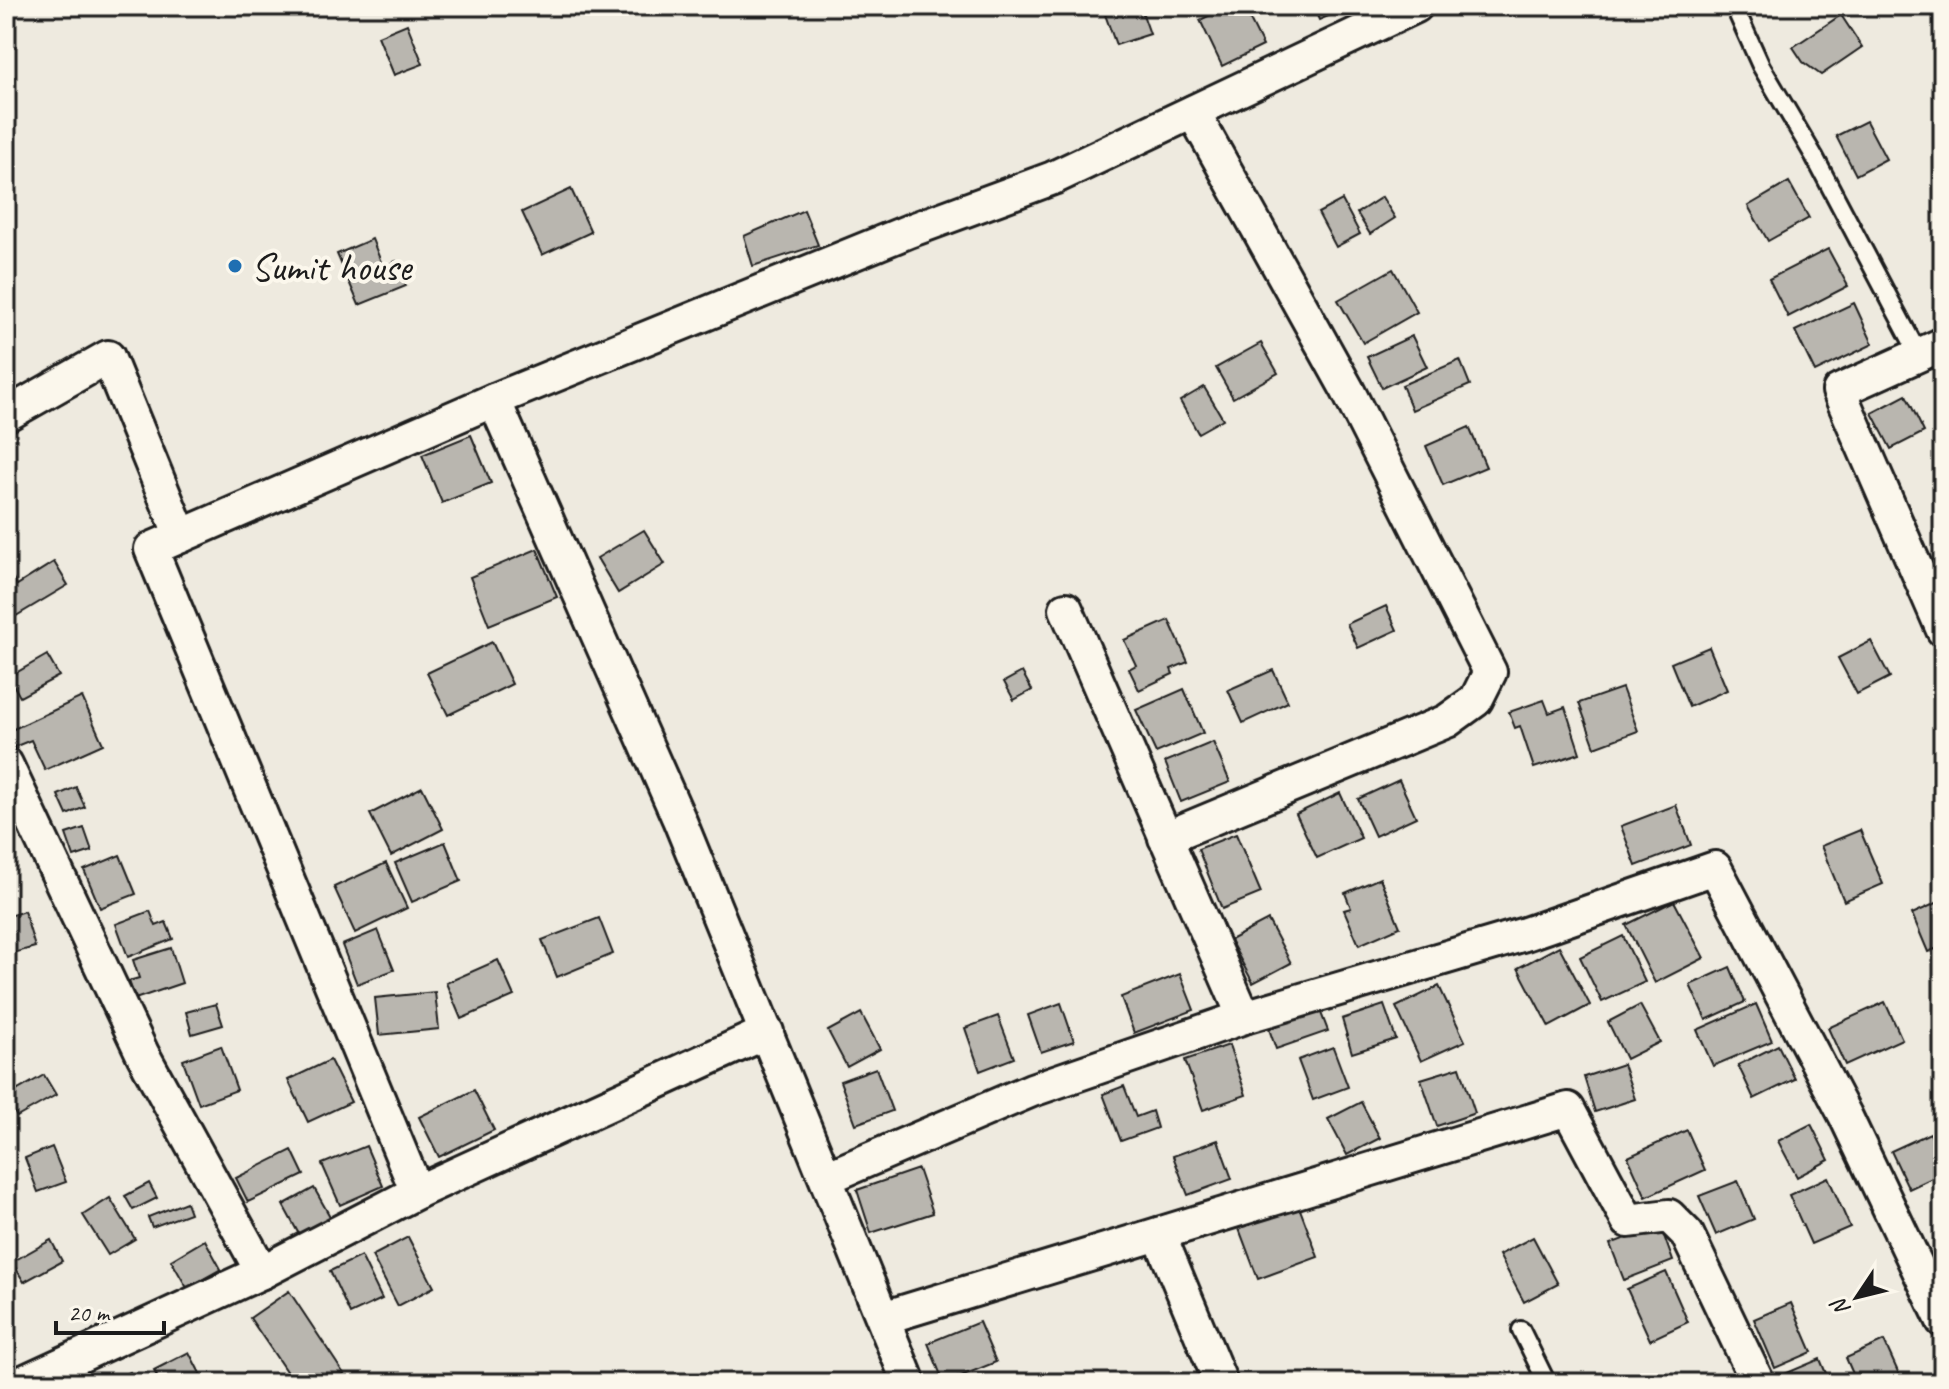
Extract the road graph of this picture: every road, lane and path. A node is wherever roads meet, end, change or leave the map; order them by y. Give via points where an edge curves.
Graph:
1 (1416, 6) edge
2 (1734, 6) edge
3 (1193, 112) junction
4 (1931, 350) edge
5 (494, 400) junction
6 (6, 415) edge
7 (181, 536) junction
8 (1066, 609) dead end
9 (1943, 630) edge
10 (6, 764) edge
11 (1165, 838) junction
12 (1244, 1017) junction
13 (767, 1032) junction
14 (826, 1178) junction
15 (417, 1192) junction
16 (1159, 1234) junction
17 (262, 1272) junction
18 (883, 1318) junction
19 (1943, 1321) edge
20 (1521, 1330) dead end
21 (21, 1383) edge
22 (909, 1383) edge
23 (1221, 1383) edge
24 (1547, 1383) edge
25 (1758, 1383) edge

1 - 3 street
2 - 4 lane via 1761,66
3 - 5 street via 1053,178
3 - 11 street via 1347,389 1490,672 1476,700 1447,721
4 - 9 street via 1839,391
5 - 7 street
5 - 13 street
6 - 7 street via 108,357
7 - 15 street via 151,549
8 - 11 street
10 - 17 street via 143,1055
11 - 12 street
12 - 14 street via 1032,1090
12 - 19 street via 1525,934 1715,868 1845,1115
13 - 14 street
13 - 15 street
14 - 18 street
15 - 17 street
16 - 18 street
16 - 23 street
16 - 25 street via 1568,1109 1628,1221 1669,1216 1687,1234
17 - 21 street
18 - 22 street
20 - 24 lane

